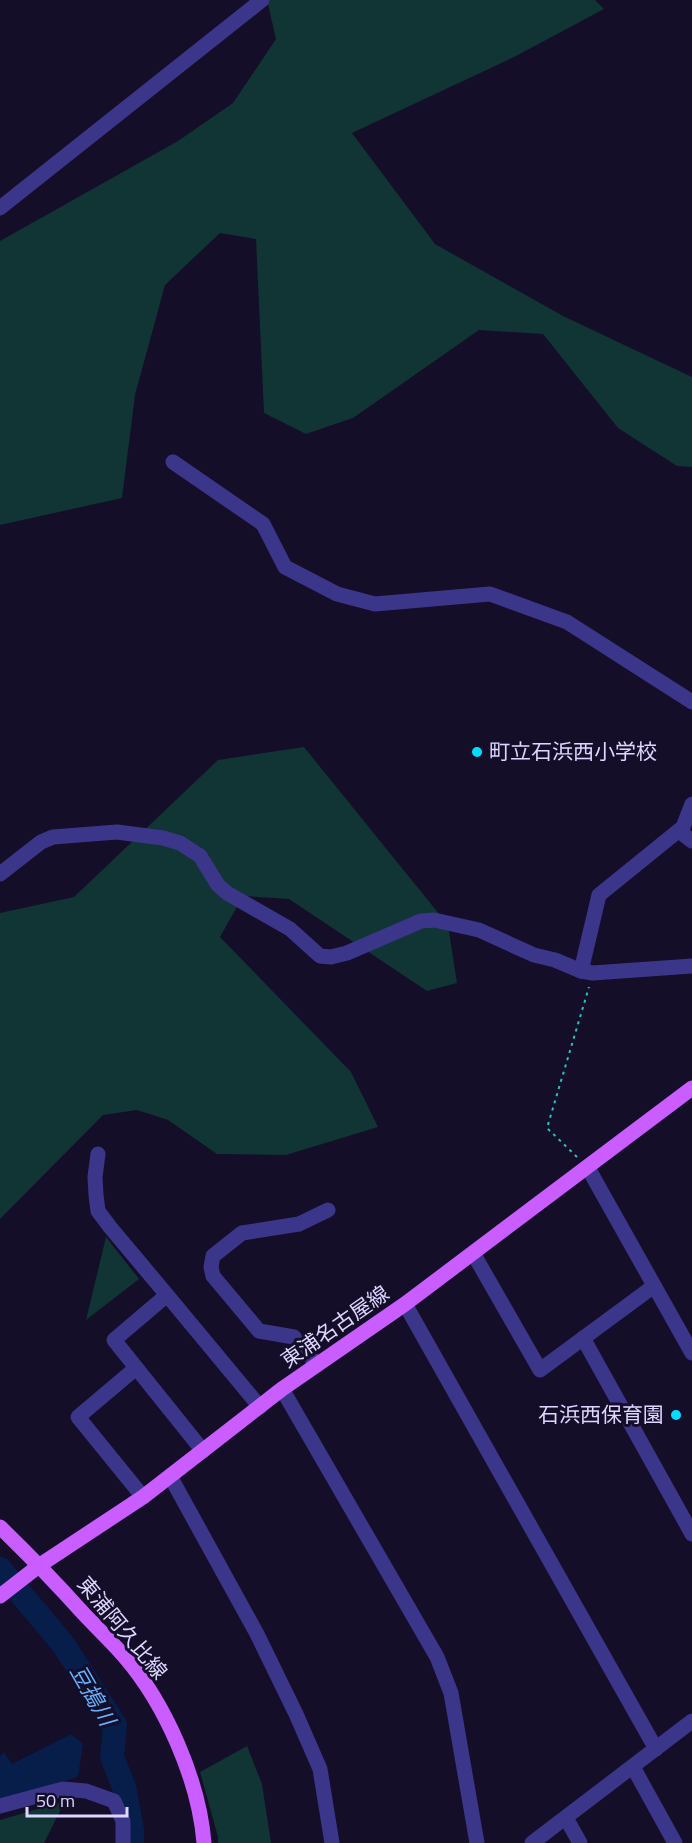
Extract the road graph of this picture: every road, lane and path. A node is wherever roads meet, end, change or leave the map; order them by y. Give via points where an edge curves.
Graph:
1 (262, 0) edge
2 (0, 208) edge
3 (173, 462) dead end
4 (692, 702) edge
5 (692, 804) edge
6 (679, 831) junction
7 (692, 841) edge
8 (0, 873) edge
9 (692, 966) edge
10 (587, 972) junction
11 (692, 1088) edge
12 (98, 1154) dead end
13 (588, 1168) junction
14 (328, 1210) dead end
15 (473, 1253) junction
16 (654, 1286) junction
17 (167, 1295) junction
18 (405, 1304) junction
19 (583, 1338) junction
20 (692, 1353) edge
21 (317, 1365) junction
22 (136, 1368) junction
23 (282, 1389) junction
24 (260, 1407) junction
25 (203, 1451) junction
26 (170, 1476) junction
27 (143, 1497) junction
28 (0, 1527) edge
29 (692, 1534) edge
30 (40, 1565) junction
31 (0, 1596) edge
32 (692, 1721) edge
33 (656, 1749) junction
34 (633, 1767) junction
35 (0, 1806) edge
36 (566, 1818) junction
37 (123, 1843) edge
38 (204, 1843) edge
39 (332, 1843) edge
40 (477, 1843) edge
41 (532, 1843) edge
42 (580, 1843) edge
43 (675, 1843) edge

1 - 2 street
3 - 4 street via 263,524 285,567 337,594 375,604 490,594 567,622
5 - 6 street
6 - 7 street
6 - 10 street via 599,895
8 - 10 street via 53,837 117,832 163,838 200,856 227,893 290,929 320,956 347,953 421,921 434,920 479,930 534,955
9 - 10 street
10 - 13 path via 547,1128
11 - 13 main road, 東浦名古屋線
12 - 17 street via 98,1211
13 - 15 main road, 東浦名古屋線
13 - 16 street
14 - 21 street via 299,1224 243,1233 213,1256 211,1267 213,1276 259,1331 294,1337
15 - 18 main road, 東浦名古屋線
15 - 19 street via 540,1370
16 - 19 street
16 - 20 street
17 - 22 street via 114,1340
17 - 24 street
18 - 21 main road, 東浦名古屋線
18 - 33 street
19 - 29 street
21 - 23 main road, 東浦名古屋線
22 - 25 street
22 - 27 street via 78,1417
23 - 24 main road, 東浦名古屋線
23 - 40 street via 437,1657 451,1693
24 - 25 main road, 東浦名古屋線
25 - 26 main road, 東浦名古屋線
26 - 27 main road, 東浦名古屋線
26 - 39 street via 296,1714 320,1769
27 - 30 main road, 東浦名古屋線
28 - 30 main road, 東浦阿久比線
30 - 31 main road, 東浦名古屋線
30 - 38 main road, 東浦阿久比線 via 124,1656 155,1700 169,1724 194,1792
32 - 33 street
33 - 34 street
34 - 36 street
34 - 43 street
35 - 37 street via 63,1789 86,1791 114,1801 123,1821
36 - 41 street
36 - 42 street

